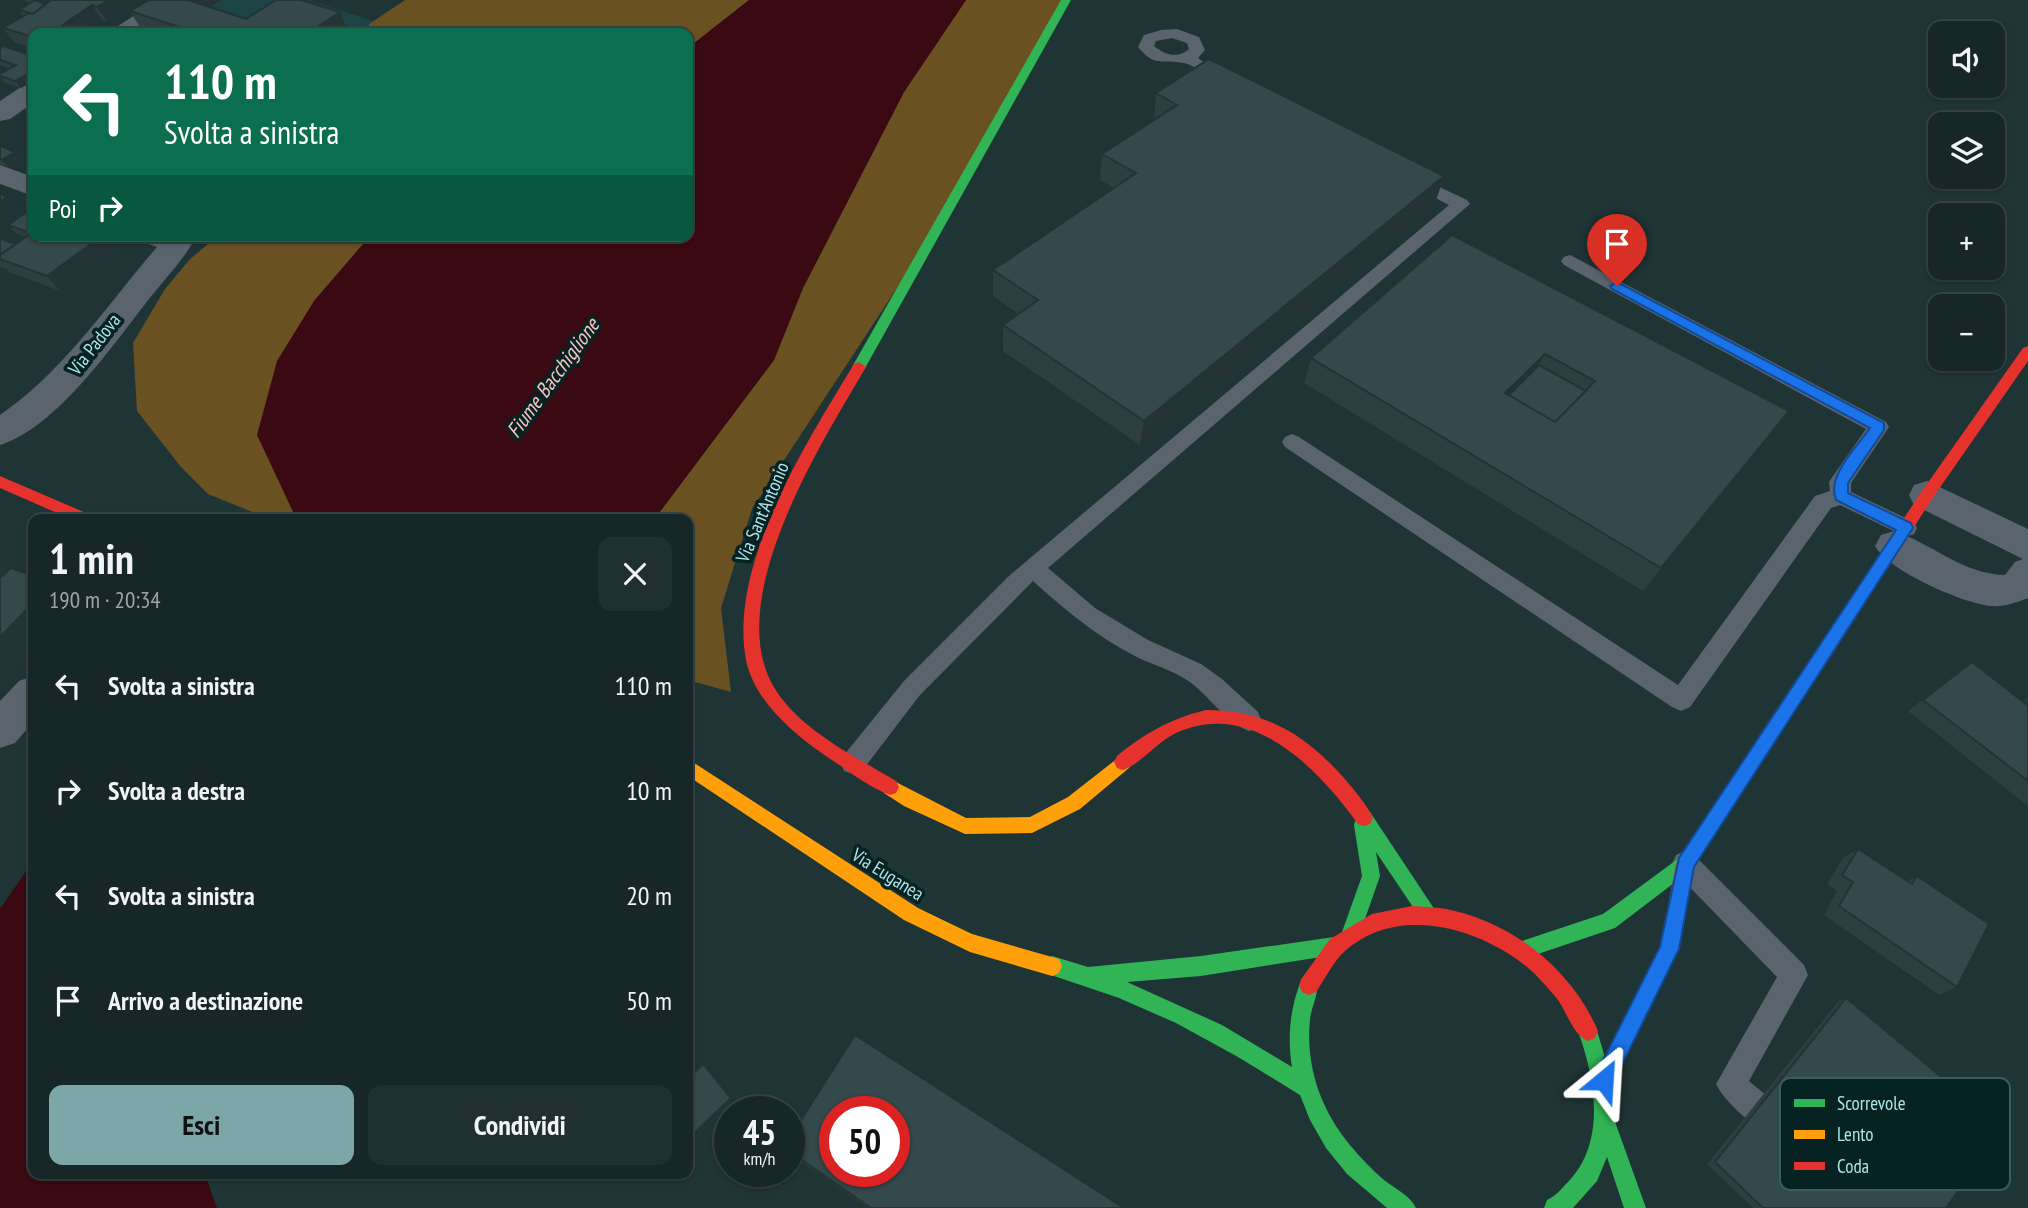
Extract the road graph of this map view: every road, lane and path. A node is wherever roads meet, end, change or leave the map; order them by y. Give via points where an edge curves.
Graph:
1 (175, 0) edge
2 (1066, 0) edge
3 (132, 28) edge
4 (1188, 58) dead end
5 (1242, 92) edge
6 (28, 94) edge
7 (0, 113) edge
8 (1400, 173) edge
9 (0, 174) edge
10 (28, 185) edge
11 (166, 242) edge
12 (1570, 261) dead end
13 (2028, 351) edge
14 (0, 432) edge
15 (1292, 442) dead end
16 (0, 482) edge
17 (1927, 495) junction
18 (1841, 496) junction
19 (74, 514) edge
20 (1900, 537) junction
21 (2028, 546) edge
22 (1034, 568) junction
23 (2025, 584) edge
24 (28, 699) edge
25 (1249, 720) junction
26 (0, 730) edge
27 (853, 763) junction
28 (693, 770) edge
29 (1361, 813) junction
30 (1685, 864) junction
31 (1428, 913) junction
32 (1351, 932) junction
33 (1334, 946) junction
34 (1523, 950) junction
35 (1086, 975) junction
36 (1604, 1080) junction
37 (1305, 1087) junction
38 (1605, 1122) junction
39 (1780, 1128) edge
40 (1405, 1208) edge
41 (1555, 1208) edge
42 (1634, 1208) edge

1 - 3 street
2 - 27 main road, Via Sant'Antonio via 813,447 764,553 754,590 750,650 769,695 800,730
4 - 5 lane
6 - 7 street
8 - 22 lane via 1461,204
9 - 10 street
11 - 14 street, Via Padova via 140,286 71,375
12 - 18 lane via 1879,427 1840,482
13 - 17 main road
15 - 18 lane via 1681,700 1823,502
16 - 19 main road
17 - 20 main road
17 - 21 street
18 - 20 lane
20 - 23 street via 1958,581 1993,592
20 - 30 main road
22 - 25 lane via 1087,615 1192,671
22 - 27 lane via 912,688
24 - 26 street
25 - 27 main road, Via Sant'Antonio via 1212,716 1176,725 1127,758 1074,803 1032,825 965,826 910,800
25 - 29 main road, Via Sant'Antonio via 1287,737 1304,751
28 - 35 main road, Via Euganea via 911,914 970,943
29 - 31 main road, Via Sant'Antonio
29 - 32 main road via 1371,876
30 - 34 main road via 1608,921
30 - 36 main road via 1669,949
30 - 39 lane via 1794,975 1731,1084
31 - 32 main road via 1387,917
31 - 34 main road via 1493,930
32 - 33 main road
33 - 35 main road, Via Euganea via 1201,966
33 - 37 main road via 1313,973 1300,1007 1297,1046
34 - 36 main road via 1552,975 1576,1007 1594,1042
35 - 37 main road, Via Euganea via 1188,1018 1251,1051
36 - 38 main road
37 - 40 main road via 1323,1127 1349,1166
38 - 41 main road via 1591,1168
38 - 42 main road

